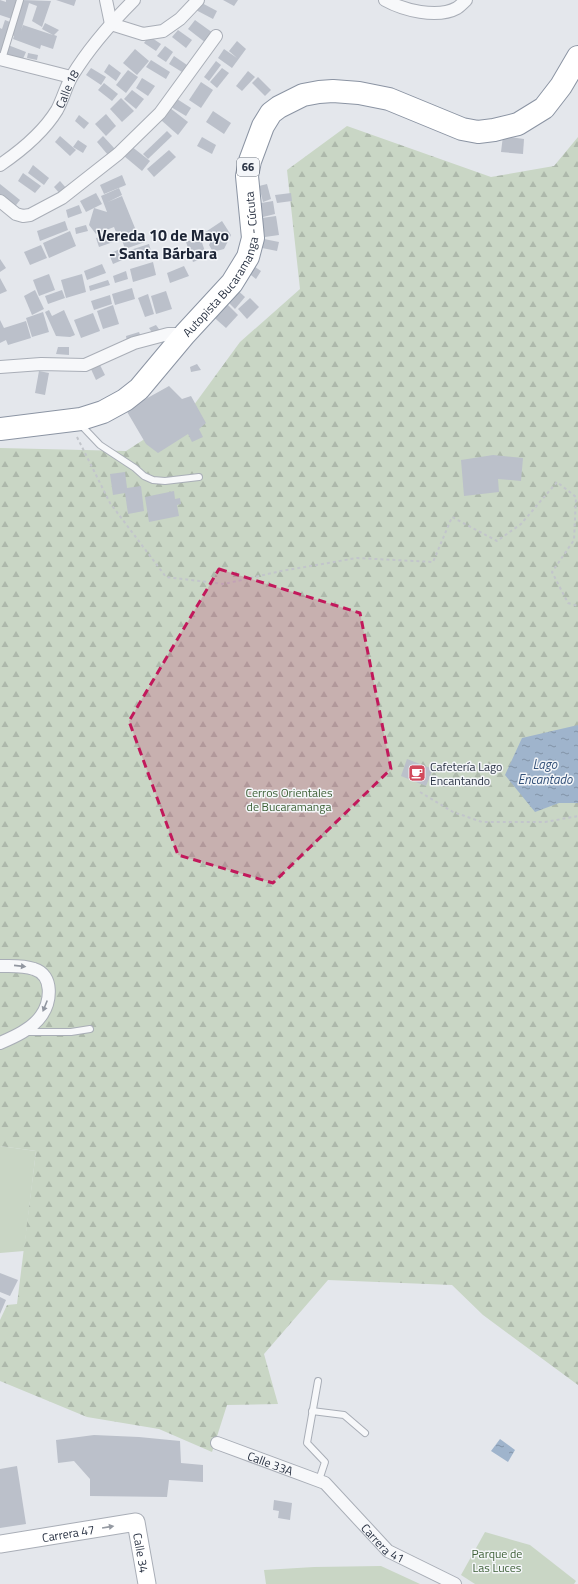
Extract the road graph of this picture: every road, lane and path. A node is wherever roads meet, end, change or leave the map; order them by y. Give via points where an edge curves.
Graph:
1 (20, 0) edge
2 (134, 0) edge
3 (198, 0) edge
4 (385, 0) edge
5 (466, 0) edge
6 (103, 1) edge
7 (111, 24) junction
8 (216, 36) dead end
9 (578, 57) edge
10 (1, 59) edge
11 (71, 77) junction
12 (0, 165) edge
13 (0, 201) edge
14 (185, 334) junction
15 (0, 367) edge
16 (72, 419) junction
17 (0, 429) edge
18 (199, 477) dead end
19 (578, 606) edge
20 (420, 792) dead end
21 (578, 816) edge
22 (0, 966) edge
23 (90, 1029) dead end
24 (21, 1032) junction
25 (0, 1044) edge
26 (318, 1381) dead end
27 (312, 1412) junction
28 (365, 1433) dead end
29 (217, 1443) dead end
30 (322, 1482) junction
31 (136, 1522) joint
32 (0, 1544) edge
33 (146, 1584) edge
34 (455, 1584) edge

1 - 10 lane
2 - 7 street, Calle 18
3 - 7 street via 163,31 143,34
4 - 5 street via 419,12 442,13 456,8
6 - 7 street
7 - 11 street, Calle 18
8 - 13 street via 160,113 118,154 62,198 23,216 16,214
9 - 14 highway, Autopista Bucaramanga - Cúcuta / 66 via 544,108 518,124 494,130 478,132 462,129 389,99 359,93 314,93 303,95 279,107 271,113 261,130 248,169 253,231 248,257 232,283
10 - 11 street
11 - 12 street, Calle 18 via 57,109 46,125 23,149
14 - 15 street via 168,334 134,343 85,365 41,364
14 - 16 highway, Autopista Bucaramanga - Cúcuta / 66 via 135,392 125,400 103,412
16 - 17 highway, Autopista Bucaramanga - Cúcuta / 66
16 - 18 lane via 100,445 144,476 165,481
16 - 19 path via 110,503 166,577 224,584 357,558 433,562 452,517 497,541 521,524 557,482 576,497 574,540 552,572 568,603
20 - 21 path via 453,812 482,822 545,822
22 -> 24 street via 33,968 39,971 49,984 48,1000 41,1016 33,1025
23 - 24 lane via 71,1032
24 - 25 street
26 - 27 lane
27 - 28 lane via 344,1415
27 - 30 lane via 307,1443 325,1462
29 - 30 street, Calle 33A
30 - 34 street, Carrera 41 via 388,1551
32 -> 31 street, Carrera 47
31 - 33 street, Calle 34

